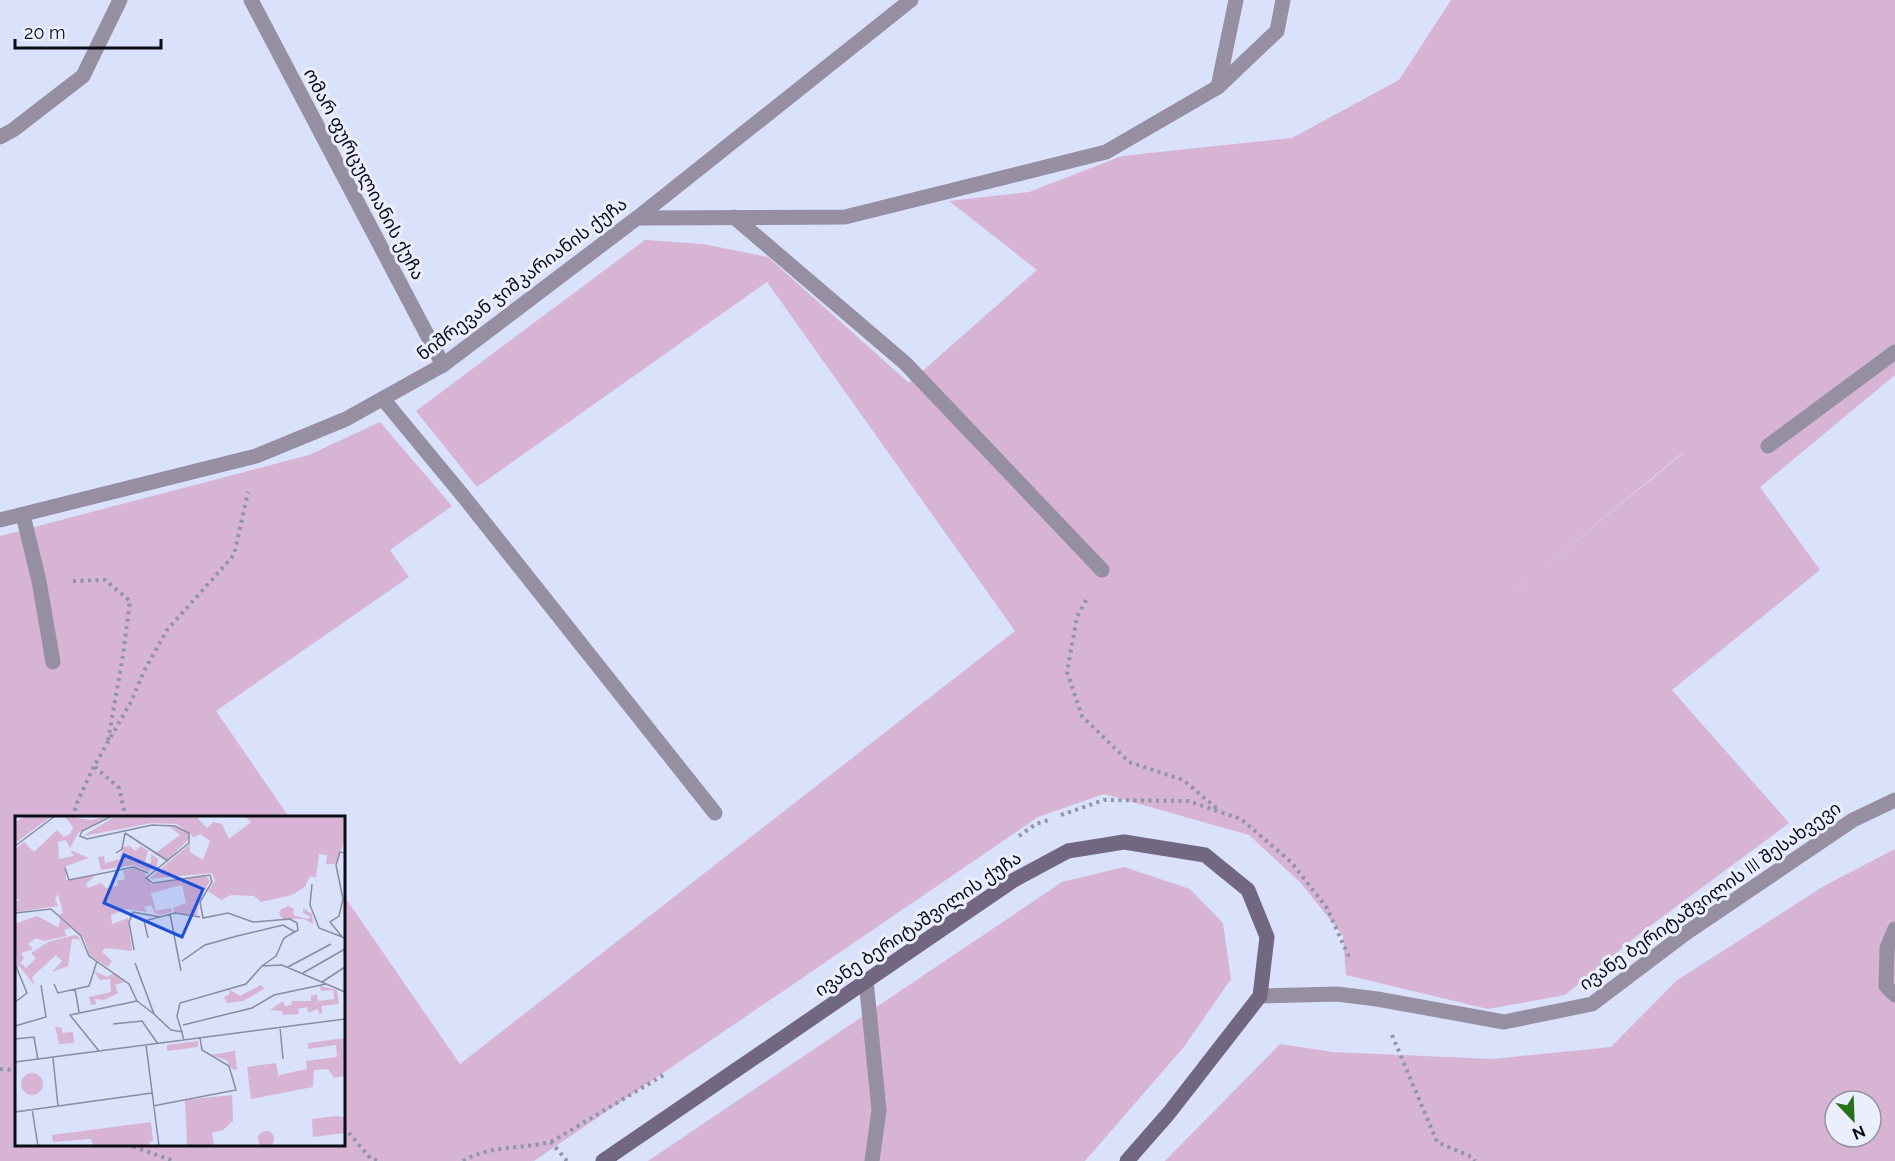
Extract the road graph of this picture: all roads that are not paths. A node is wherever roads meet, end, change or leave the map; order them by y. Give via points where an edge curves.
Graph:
1 (120, 0) edge
2 (251, 0) edge
3 (911, 0) edge
4 (1236, 0) edge
5 (1283, 0) edge
6 (1218, 87) junction
7 (0, 137) edge
8 (734, 217) junction
9 (637, 218) junction
10 (1895, 352) edge
11 (443, 366) junction
12 (383, 399) junction
13 (1768, 446) dead end
14 (23, 514) junction
15 (0, 520) edge
16 (1102, 570) road end
17 (53, 662) dead end
18 (1895, 800) edge
19 (715, 813) dead end
20 (1895, 929) edge
21 (866, 980) junction
22 (1895, 995) edge
23 (1260, 996) junction
24 (603, 1161) edge
25 (872, 1161) edge
26 (1127, 1161) edge

1 - 7 street via 83,76
2 - 11 street, ომარ ფურცულიანის ქუჩა
3 - 9 street, ნიშრევან ჯიშკარიანის ქუჩა
4 - 6 street
5 - 6 street via 1277,31
6 - 8 street via 1106,152 845,217
8 - 9 street
8 - 16 street via 905,363
9 - 11 street, ნიშრევან ჯიშკარიანის ქუჩა
10 - 13 street
11 - 12 street, ნიშრევან ჯიშკარიანის ქუჩა
12 - 14 street, ნიშრევან ჯიშკარიანის ქუჩა via 346,419 256,456
12 - 19 street
14 - 15 street, ნიშრევან ჯიშკარიანის ქუჩა
14 - 17 street
18 - 23 street, ივანე ბერიტაშვილის III შესახვევი via 1843,826 1686,933 1592,1004 1504,1022 1337,994
20 - 22 street via 1887,948 1886,986
21 - 23 main road, ივანე ბერიტაშვილის ქუჩა via 1014,880 1068,851 1124,842 1205,855 1248,890 1267,937
21 - 24 main road, ივანე ბერიტაშვილის ქუჩა
21 - 25 street via 879,1110
23 - 26 main road

